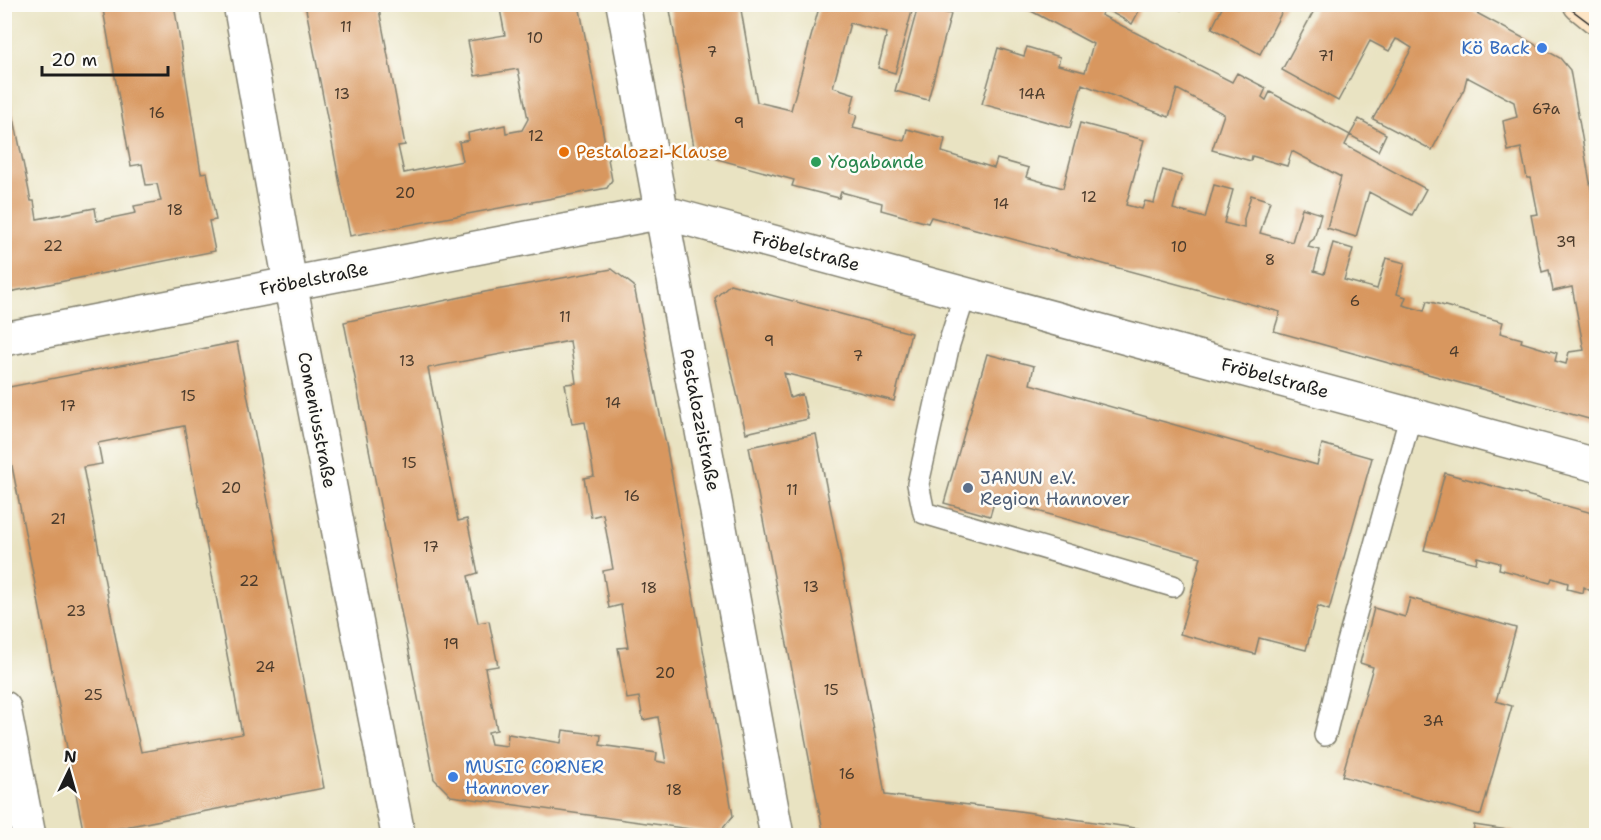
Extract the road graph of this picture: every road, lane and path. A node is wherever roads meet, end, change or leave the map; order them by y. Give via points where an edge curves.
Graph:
1 (240, 4) edge
2 (623, 4) edge
3 (1580, 4) edge
4 (1596, 17) edge
5 (662, 212) junction
6 (290, 283) junction
7 (965, 294) junction
8 (4, 339) edge
9 (1411, 414) junction
10 (1596, 465) edge
11 (1173, 586) dead end
12 (4, 708) edge
13 (1325, 735) dead end
14 (396, 835) edge
15 (29, 836) edge
16 (777, 836) edge

1 - 6 street, Comeniusstraße
2 - 5 street, Pestalozzistraße
3 - 4 street
5 - 6 street, Fröbelstraße
5 - 7 street, Fröbelstraße
5 - 16 street, Pestalozzistraße
6 - 8 street, Fröbelstraße
6 - 14 street, Comeniusstraße
7 - 9 street, Fröbelstraße
7 - 11 lane via 949,344 918,484 924,513
9 - 10 street, Fröbelstraße
9 - 13 lane via 1355,649
12 - 15 street

